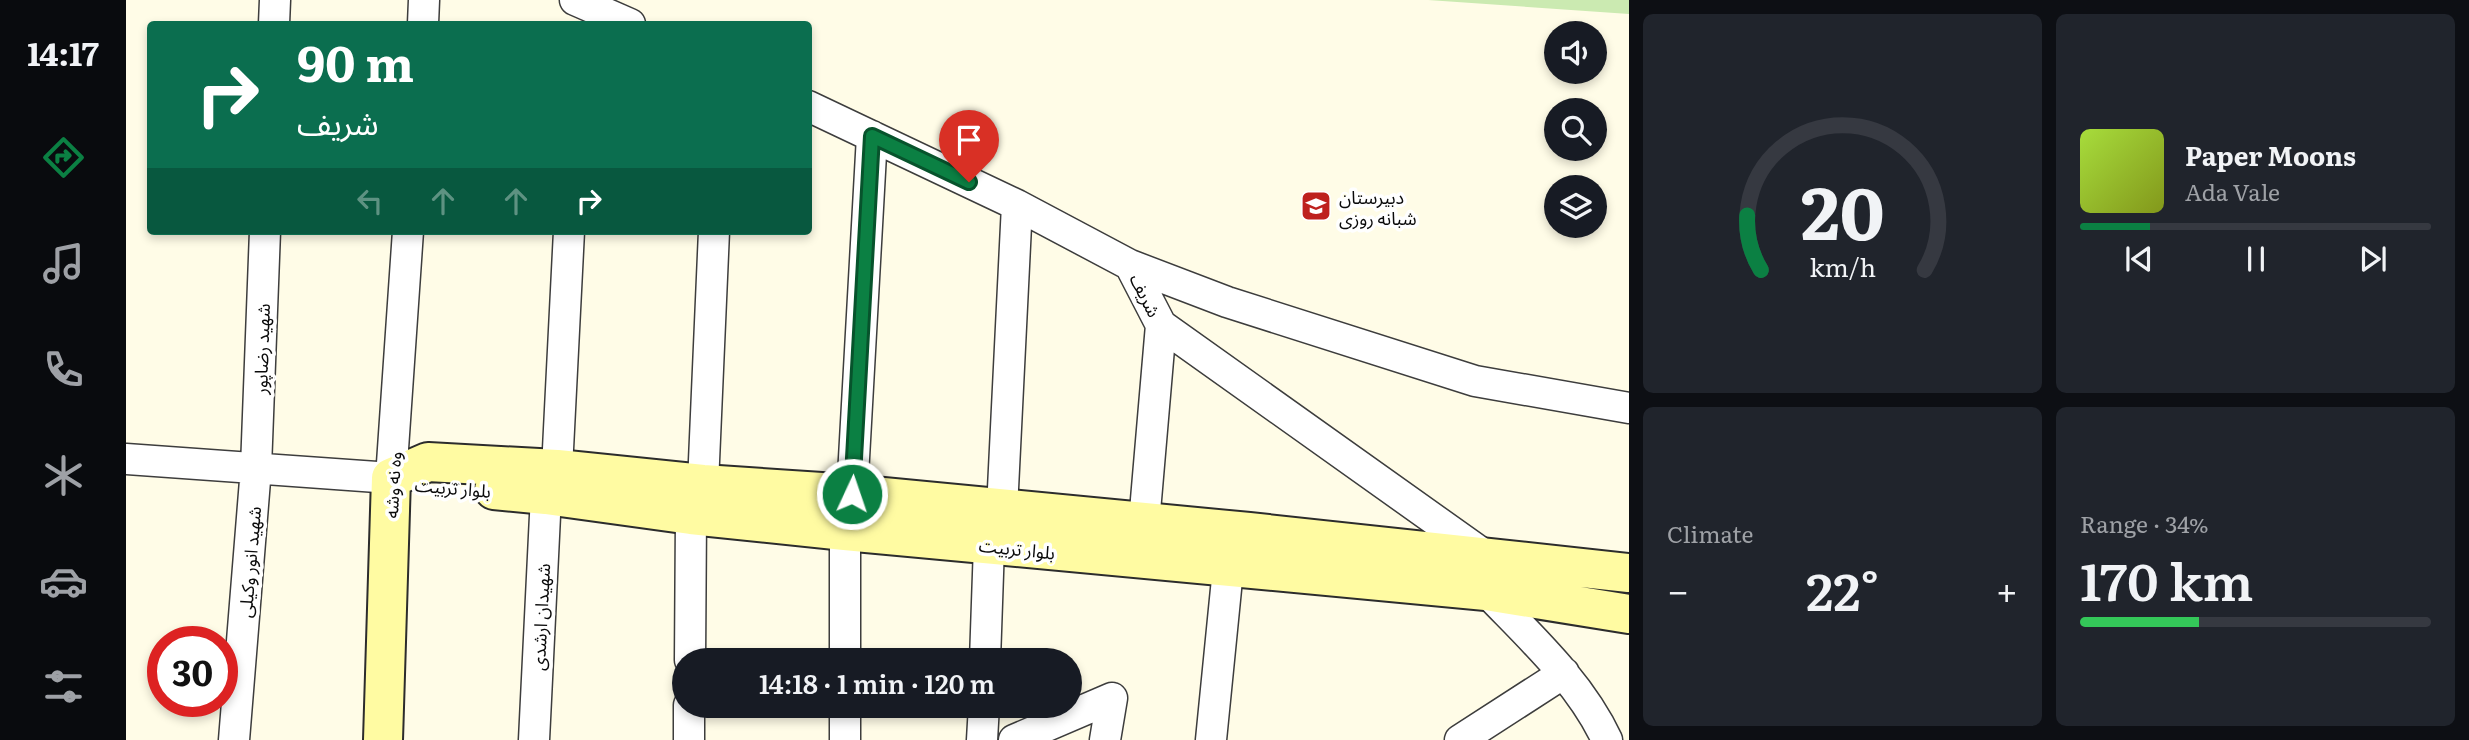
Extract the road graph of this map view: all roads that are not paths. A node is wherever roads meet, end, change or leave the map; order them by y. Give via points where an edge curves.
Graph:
1 (275, 0) edge
2 (424, 0) edge
3 (578, 9) edge
4 (274, 21) edge
5 (423, 21) edge
6 (620, 21) edge
7 (812, 108) edge
8 (872, 136) junction
9 (1017, 205) junction
10 (265, 235) edge
11 (408, 235) edge
12 (569, 235) edge
13 (714, 235) edge
14 (1130, 265) junction
15 (1161, 325) junction
16 (1629, 408) edge
17 (126, 459) edge
18 (256, 468) junction
19 (391, 478) junction
20 (551, 482) junction
21 (852, 494) junction
22 (697, 499) junction
23 (1002, 509) junction
24 (1144, 523) junction
25 (845, 531) junction
26 (989, 545) junction
27 (1228, 569) junction
28 (1629, 573) edge
29 (1487, 574) junction
30 (1629, 614) edge
31 (691, 648) edge
32 (845, 648) edge
33 (985, 648) edge
34 (1564, 673) junction
35 (689, 718) edge
36 (845, 718) edge
37 (983, 718) edge
38 (1601, 734) edge
39 (1466, 738) edge
40 (234, 740) edge
41 (383, 740) edge
42 (534, 740) edge
43 (689, 740) edge
44 (845, 740) edge
45 (982, 740) edge
46 (1014, 740) edge
47 (1105, 740) edge
48 (1211, 740) edge

1 - 4 street
2 - 5 street
3 - 6 street
7 - 8 street, شریف
8 - 9 street, شریف
8 - 21 street
9 - 14 street, شریف
9 - 23 street
10 - 18 street, شهید رضاپور
11 - 19 street, وه نه وشه
12 - 20 street, شهیدان ارشدی
13 - 22 street
14 - 15 street, شریف
14 - 16 street via 1227,302 1475,381
15 - 24 street
15 - 29 street, شریف
17 - 18 street
18 - 19 street
18 - 40 street, شهید انور وکیلی
19 - 20 street, بلوار تربیت via 403,482
19 - 41 street, وه نه وشه
20 - 22 street, بلوار تربیت
20 - 42 street, شهیدان ارشدی
21 - 22 street, بلوار تربیت
21 - 23 street, بلوار تربیت
22 - 25 street, بلوار تربیت
22 - 31 street
23 - 24 street, بلوار تربیت
24 - 29 street, بلوار تربیت
25 - 26 street, بلوار تربیت
25 - 32 street
26 - 27 street, بلوار تربیت
26 - 33 street
27 - 29 street, بلوار تربیت
27 - 48 street
28 - 29 street, بلوار تربیت
29 - 30 street, بلوار تربیت
29 - 34 street, شریف
34 - 38 street, شریف
34 - 39 street
35 - 43 street
36 - 44 street
37 - 45 street
46 - 47 street via 1112,698

